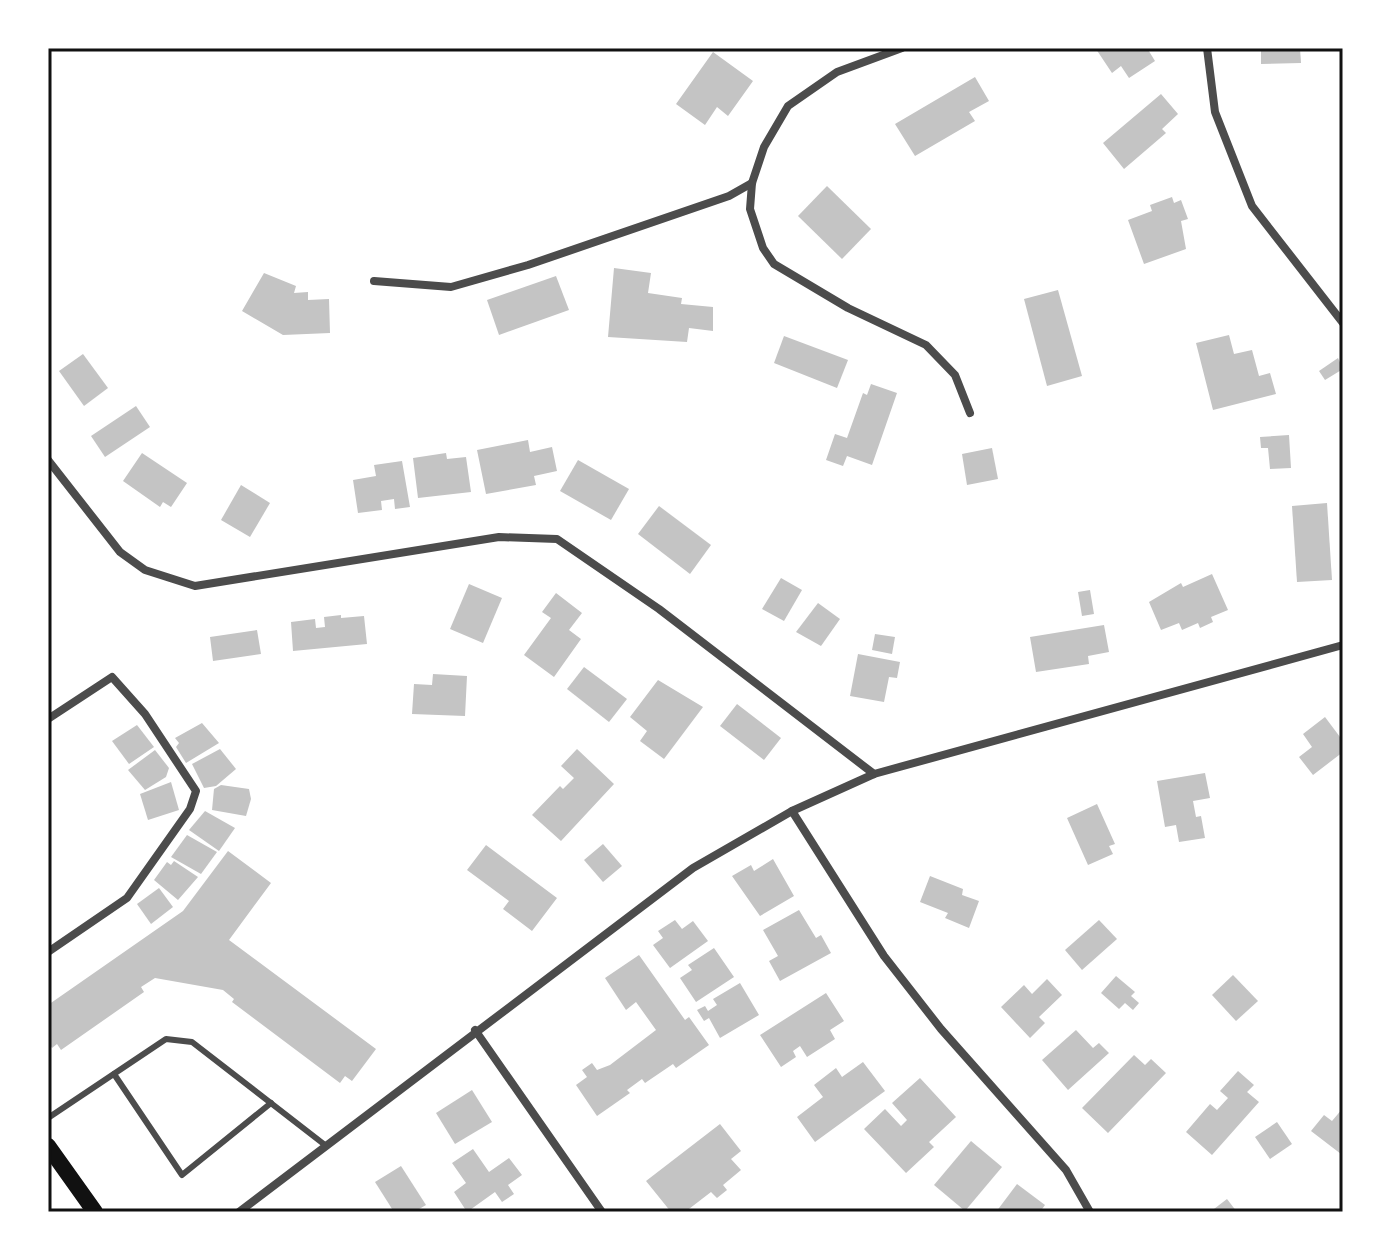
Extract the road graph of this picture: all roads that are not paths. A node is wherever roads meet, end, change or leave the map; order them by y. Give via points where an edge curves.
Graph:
1 (902, 48) edge
2 (1207, 48) edge
3 (752, 183) junction
4 (374, 281) dead end
5 (1343, 323) edge
6 (970, 413) dead end
7 (48, 460) edge
8 (1343, 645) edge
9 (48, 719) edge
10 (874, 774) junction
11 (792, 811) junction
12 (49, 951) edge
13 (475, 1030) junction
14 (114, 1074) junction
15 (271, 1103) junction
16 (48, 1118) edge
17 (325, 1145) junction
18 (48, 1146) edge
19 (95, 1212) edge
20 (239, 1212) edge
21 (602, 1212) edge
22 (1090, 1212) edge

1 - 3 street via 837,72 788,106 764,147
2 - 5 street via 1215,112 1252,206
3 - 4 street via 729,196 451,287
3 - 6 street via 750,209 774,264 848,308 926,345 955,375
7 - 10 street via 120,552 145,570 195,586 499,537 557,539 659,609
8 - 10 street
9 - 12 street via 112,677 145,714 196,791 190,809 127,898
10 - 11 street
11 - 13 street via 693,868
11 - 22 street via 884,956 1066,1170
13 - 17 street
13 - 21 street
14 - 15 lane via 166,1039 192,1042
14 - 15 lane via 182,1175
14 - 16 lane
15 - 17 lane
17 - 20 street
18 - 19 main road

